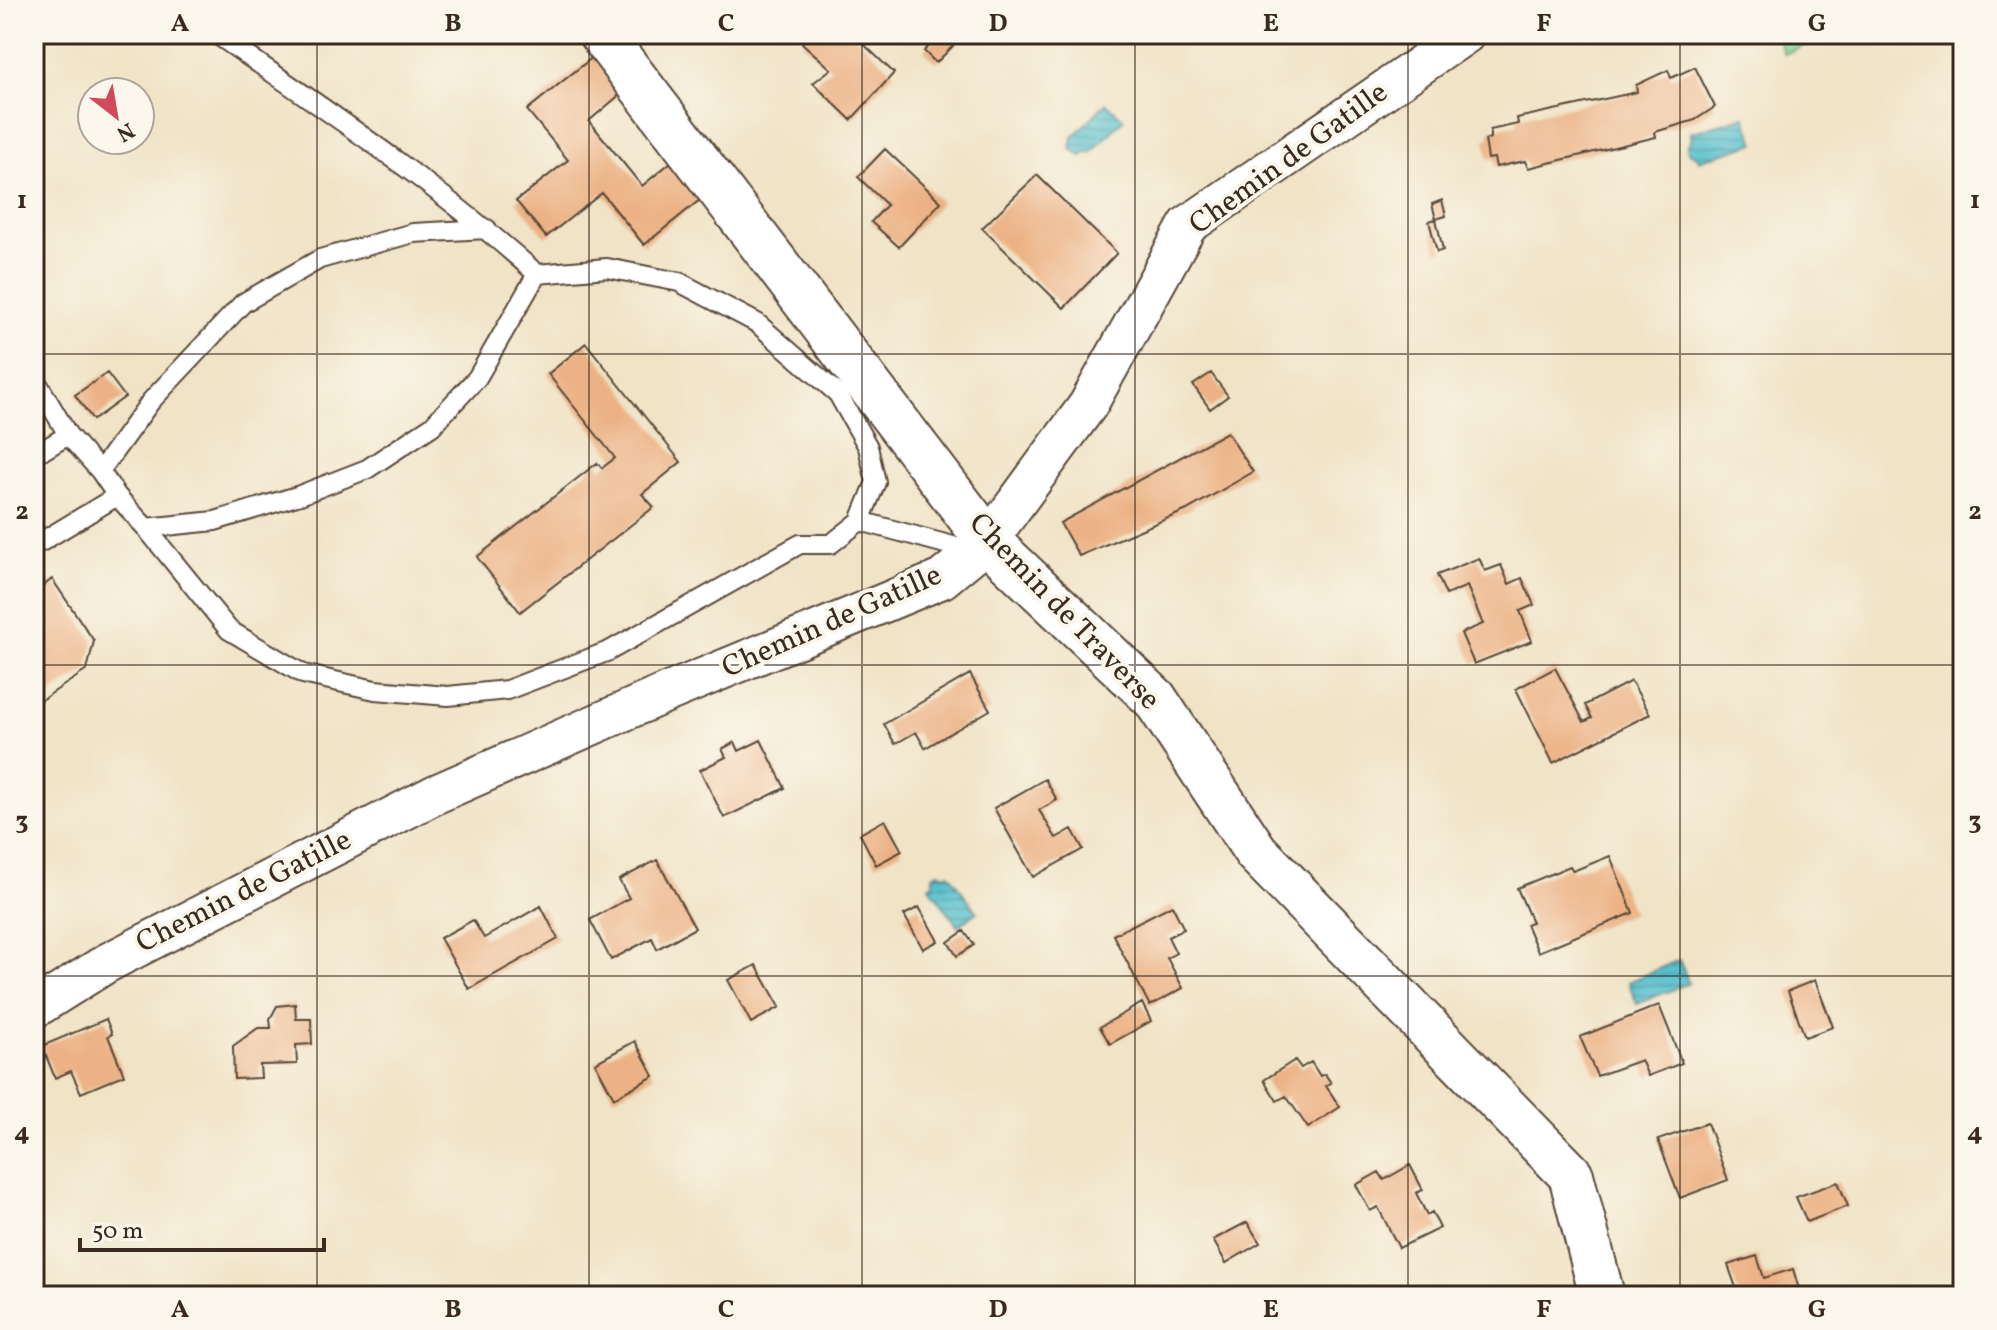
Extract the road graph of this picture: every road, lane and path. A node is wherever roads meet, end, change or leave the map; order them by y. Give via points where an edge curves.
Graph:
1 (216, 34) edge
2 (601, 34) edge
3 (1466, 34) edge
4 (487, 229) junction
5 (537, 274) junction
6 (34, 377) edge
7 (68, 435) junction
8 (45, 449) dead end
9 (100, 471) junction
10 (117, 496) junction
11 (860, 521) junction
12 (146, 528) junction
13 (34, 542) edge
14 (981, 546) junction
15 (34, 1009) edge
16 (1602, 1296) edge

1 - 4 lane
2 - 14 street, Chemin de Traverse
3 - 14 street, Chemin de Gatille via 1188,225 1088,405
4 - 5 lane
4 - 9 lane via 413,233 320,259 243,303 151,401
5 - 11 lane via 607,268 679,282 757,323 838,394 868,447 876,482
5 - 12 lane via 477,378 432,426 367,469 215,521
6 - 7 lane
7 - 8 lane
7 - 9 lane
9 - 10 lane
10 - 12 lane
10 - 13 lane
11 - 12 lane via 831,544 800,544 609,651 507,690 448,696 375,690 303,674 229,630
11 - 14 lane
14 - 15 street, Chemin de Gatille via 942,579 436,794 107,963
14 - 16 street, Chemin de Traverse via 1155,699 1256,852 1571,1175

